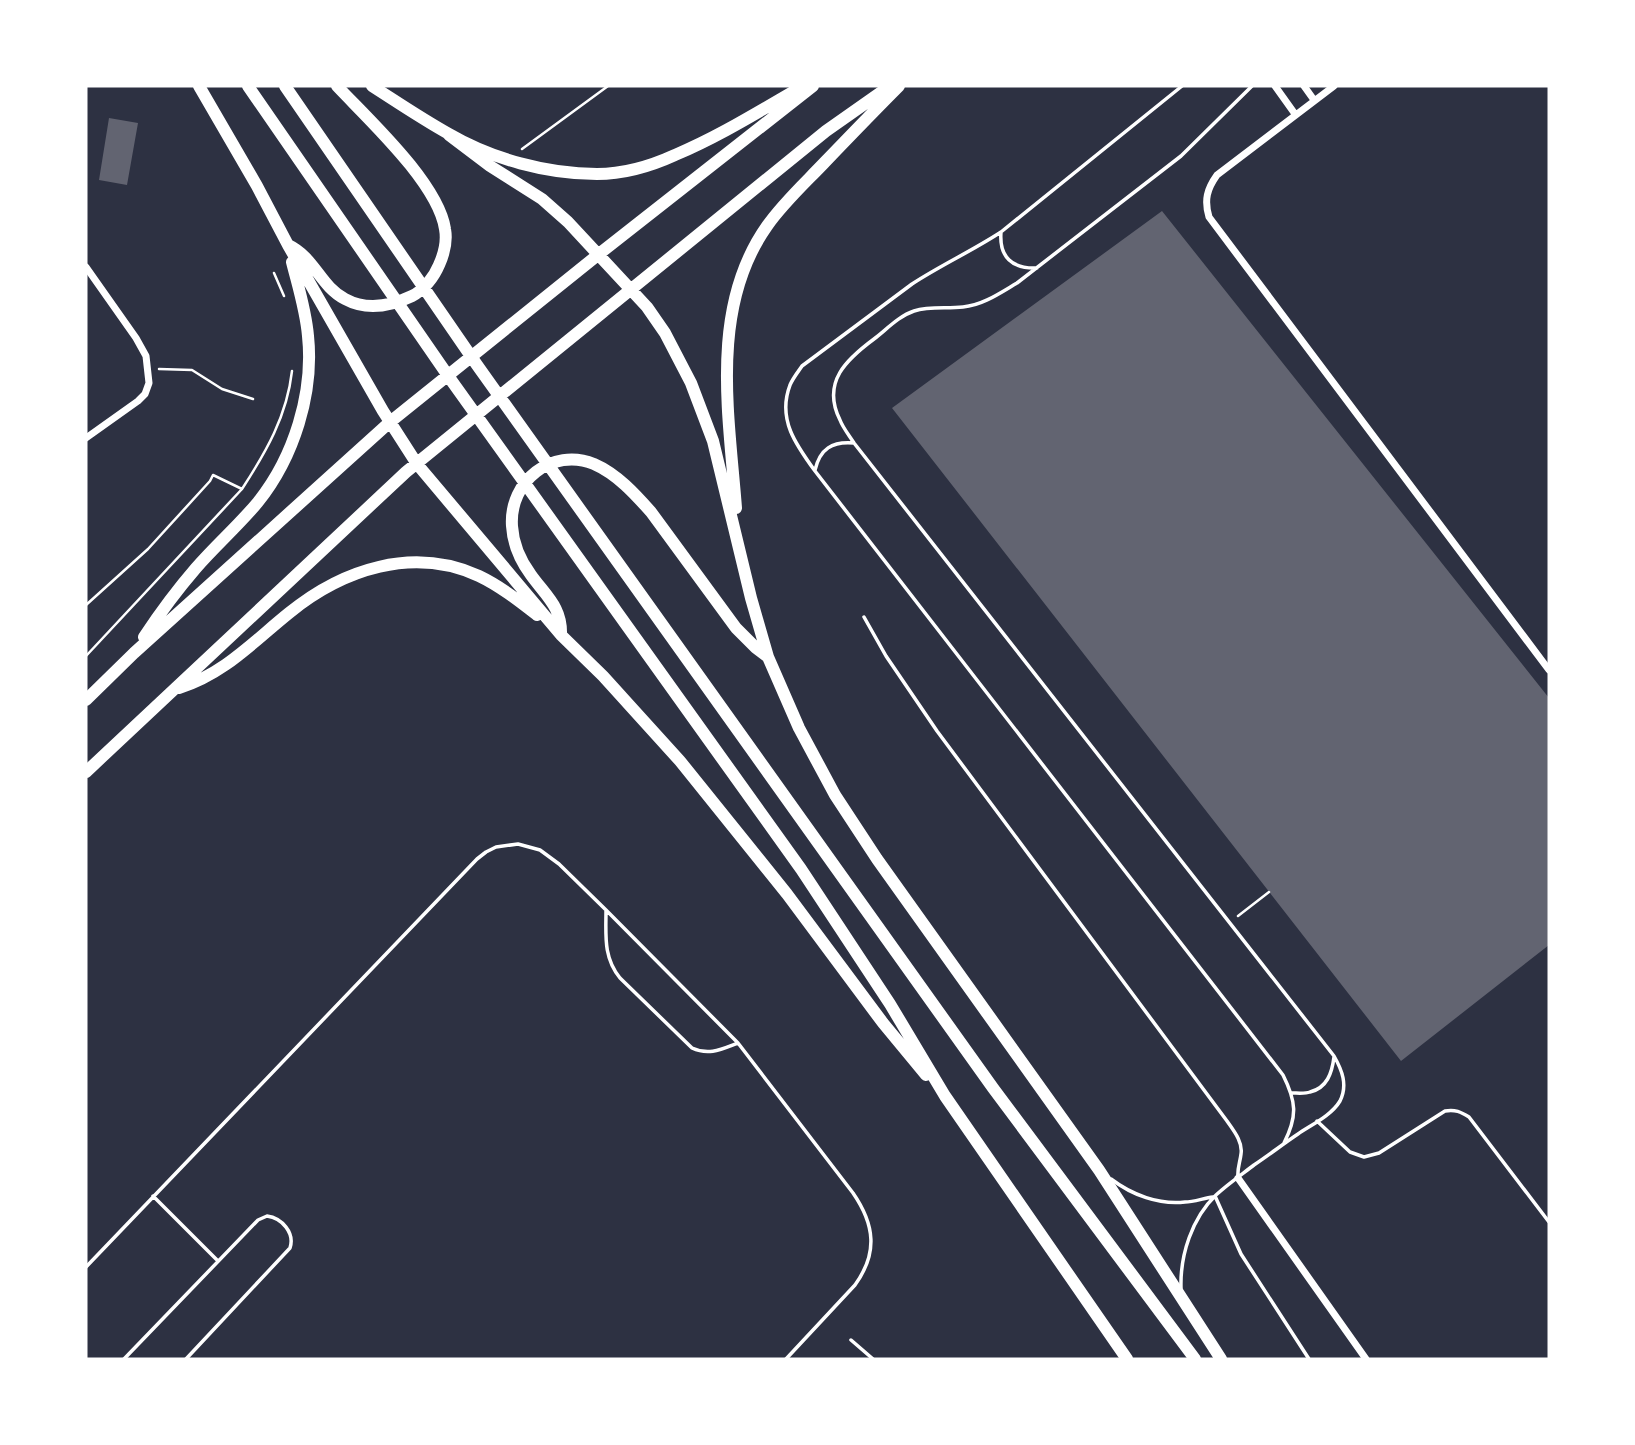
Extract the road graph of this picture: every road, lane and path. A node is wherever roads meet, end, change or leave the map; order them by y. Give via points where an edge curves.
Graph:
1 (199, 86) edge
2 (248, 86) edge
3 (285, 86) edge
4 (337, 86) edge
5 (372, 86) edge
6 (608, 86) edge
7 (804, 86) edge
8 (813, 86) edge
9 (890, 86) edge
10 (899, 86) edge
11 (1182, 86) edge
12 (1252, 86) edge
13 (1275, 86) edge
14 (1304, 86) edge
15 (1334, 86) edge
16 (1314, 100) junction
17 (1295, 114) junction
18 (449, 135) junction
19 (508, 159) junction
20 (1001, 232) junction
21 (288, 245) junction
22 (599, 254) junction
23 (86, 267) edge
24 (1037, 268) junction
25 (274, 274) dead end
26 (631, 289) junction
27 (288, 304) dead end
28 (293, 368) dead end
29 (149, 369) junction
30 (253, 399) dead end
31 (390, 422) junction
32 (86, 439) edge
33 (854, 443) junction
34 (417, 464) junction
35 (815, 471) junction
36 (242, 489) junction
37 (738, 540) junction
38 (86, 605) edge
39 (864, 617) dead end
40 (561, 635) junction
41 (134, 653) junction
42 (86, 656) edge
43 (768, 657) junction
44 (1549, 670) edge
45 (175, 690) junction
46 (86, 700) edge
47 (86, 772) edge
48 (1269, 892) dead end
49 (606, 910) junction
50 (1230, 922) junction
51 (738, 1043) junction
52 (1334, 1056) junction
53 (1292, 1093) junction
54 (945, 1096) junction
55 (1317, 1121) junction
56 (1284, 1143) junction
57 (1098, 1170) junction
58 (1238, 1178) junction
59 (153, 1196) junction
60 (1215, 1196) junction
61 (1549, 1222) edge
62 (218, 1261) junction
63 (86, 1267) edge
64 (1182, 1297) junction
65 (852, 1340) dead end
66 (124, 1359) edge
67 (187, 1359) edge
68 (786, 1359) edge
69 (873, 1359) edge
70 (1128, 1359) edge
71 (1195, 1359) edge
72 (1221, 1359) edge
73 (1308, 1359) edge
74 (1366, 1359) edge

1 - 21 highway
2 - 54 highway via 451,380 832,914
3 - 71 highway via 493,387 993,1088
4 - 21 highway via 418,174 446,229 444,254 434,276 416,294 394,304 369,307 346,300 326,284 299,250
5 - 18 highway
6 - 19 path
7 - 19 highway via 697,145 638,168 574,173
8 - 22 highway
9 - 26 highway via 826,131
10 - 37 highway via 767,226 742,276 730,321 727,360
11 - 20 lane
12 - 24 lane via 1181,156
13 - 17 street
14 - 16 street
15 - 16 street
16 - 17 street
17 - 44 street via 1217,175 1207,190 1209,217
18 - 19 highway
18 - 22 highway via 542,199
20 - 24 lane via 1000,242 1009,260 1027,269
20 - 35 lane via 912,284 802,366 790,384 788,427
21 - 31 highway
21 - 41 highway via 309,338 302,410 289,449 258,502 188,577
22 - 26 highway
22 - 31 highway
23 - 29 street via 136,338
24 - 33 lane via 998,295 974,305 907,314 853,355 839,373 834,396 839,419
25 - 27 path
26 - 34 highway
26 - 37 highway via 665,333 691,383 713,441
28 - 36 path via 279,424
29 - 30 path via 192,370 222,389
29 - 32 street via 145,394
31 - 34 highway
31 - 41 highway
33 - 35 lane via 832,445 817,461
33 - 50 lane
34 - 40 highway
34 - 45 highway
35 - 53 lane via 1283,1075
36 - 38 path via 213,475 148,549
36 - 42 path
37 - 43 highway
39 - 58 lane via 937,731 1227,1121 1242,1151
40 - 43 highway via 557,608 517,552 512,515 517,494 530,476 548,464 570,459 603,468 639,498 736,628
40 - 45 highway via 479,576 442,564 389,564 329,586 289,612 229,663
40 - 54 highway via 680,761
41 - 46 highway
43 - 57 highway via 835,795
45 - 47 highway
48 - 50 path
49 - 51 lane
49 - 51 lane via 606,949 620,978 692,1048 705,1053
49 - 59 lane via 540,850 518,844 486,852
50 - 52 lane
51 - 68 lane via 853,1193 870,1226 871,1252 862,1275
52 - 53 lane via 1324,1085 1309,1093
52 - 55 lane via 1344,1086 1340,1101
53 - 56 lane via 1295,1110
54 - 70 highway
55 - 56 lane
55 - 61 lane via 1350,1153 1364,1157 1379,1153 1445,1111 1463,1113
56 - 58 lane
57 - 60 lane via 1124,1189 1153,1200 1184,1203
57 - 64 highway
58 - 60 lane
58 - 74 street
59 - 62 lane
59 - 63 lane
60 - 64 lane via 1196,1223 1184,1254
60 - 73 lane via 1241,1254
62 - 66 lane
62 - 67 lane via 267,1216 277,1219 292,1236 290,1248
64 - 72 highway
65 - 69 lane

